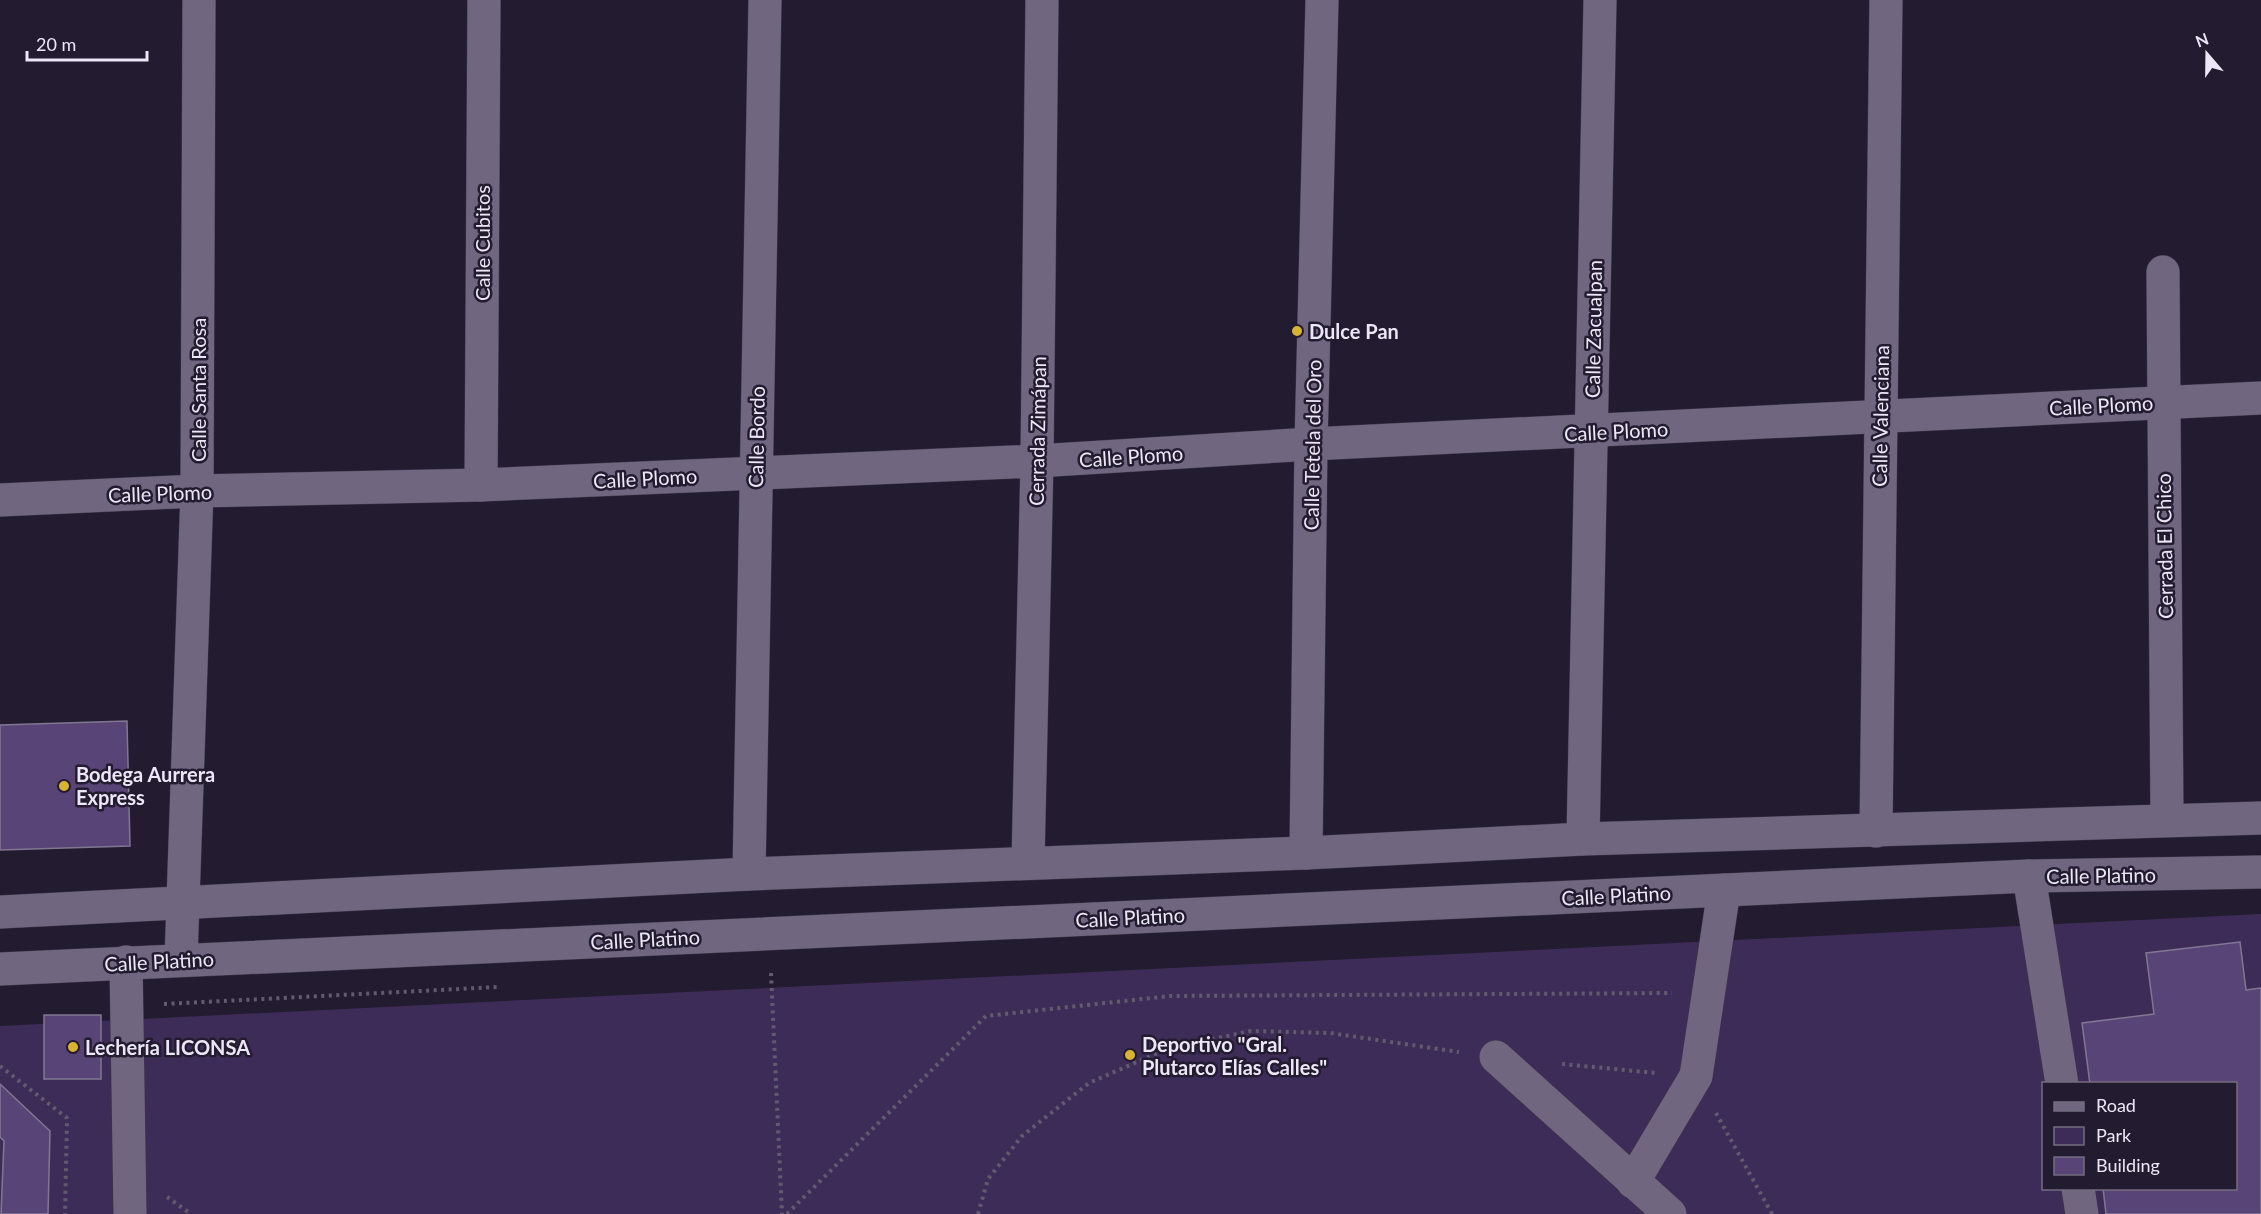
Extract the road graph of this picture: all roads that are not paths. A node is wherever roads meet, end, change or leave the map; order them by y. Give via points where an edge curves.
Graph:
1 (199, 0) edge
2 (484, 0) edge
3 (765, 0) edge
4 (1042, 0) edge
5 (1322, 0) edge
6 (1600, 0) edge
7 (1886, 0) edge
8 (2163, 272) dead end
9 (2261, 398) edge
10 (2162, 402) junction
11 (1880, 416) junction
12 (1591, 432) junction
13 (1311, 444) junction
14 (1037, 461) junction
15 (756, 473) junction
16 (481, 485) junction
17 (198, 490) junction
18 (0, 500) edge
19 (2261, 818) edge
20 (2167, 820) junction
21 (1876, 831) junction
22 (1583, 839) junction
23 (1306, 854) junction
24 (1028, 863) junction
25 (2261, 872) edge
26 (749, 874) junction
27 (2029, 876) junction
28 (1724, 890) junction
29 (182, 904) junction
30 (0, 912) edge
31 (181, 960) junction
32 (126, 962) junction
33 (0, 969) edge
34 (1496, 1057) road end
35 (2062, 1082) edge
36 (1633, 1182) junction
37 (2078, 1190) edge
38 (130, 1214) edge
39 (1670, 1214) edge
40 (2082, 1214) edge

1 - 17 street, Calle Santa Rosa
2 - 16 street, Calle Cubitos
3 - 15 street, Calle Bordo
4 - 14 street, Cerrada Zimápan
5 - 13 street, Calle Tetela del Oro
6 - 12 street, Calle Zacualpan
7 - 11 street, Calle Valenciana
8 - 10 street, Cerrada El Chico
9 - 10 street, Calle Plomo
10 - 11 street, Calle Plomo
10 - 20 street, Cerrada El Chico
11 - 12 street, Calle Plomo
11 - 21 street, Calle Valenciana
12 - 13 street, Calle Plomo
12 - 22 street, Calle Zacualpan
13 - 14 street, Calle Plomo
13 - 23 street, Calle Tetela del Oro
14 - 15 street, Calle Plomo
14 - 24 street, Cerrada Zimápan
15 - 16 street, Calle Plomo
15 - 26 street, Calle Bordo
16 - 17 street, Calle Plomo
17 - 18 street, Calle Plomo
17 - 29 street, Calle Santa Rosa
19 - 20 street
20 - 21 street
21 - 22 street
22 - 23 street
23 - 24 street
24 - 26 street
25 - 27 street, Calle Platino
26 - 29 street
27 - 28 street, Calle Platino
27 - 35 street
28 - 31 street, Calle Platino
28 - 36 street via 1696,1076
29 - 30 street
29 - 31 street, Calle Santa Rosa
31 - 32 street, Calle Platino
32 - 33 street, Calle Platino
32 - 38 street
34 - 36 street
36 - 39 street
37 - 40 street

